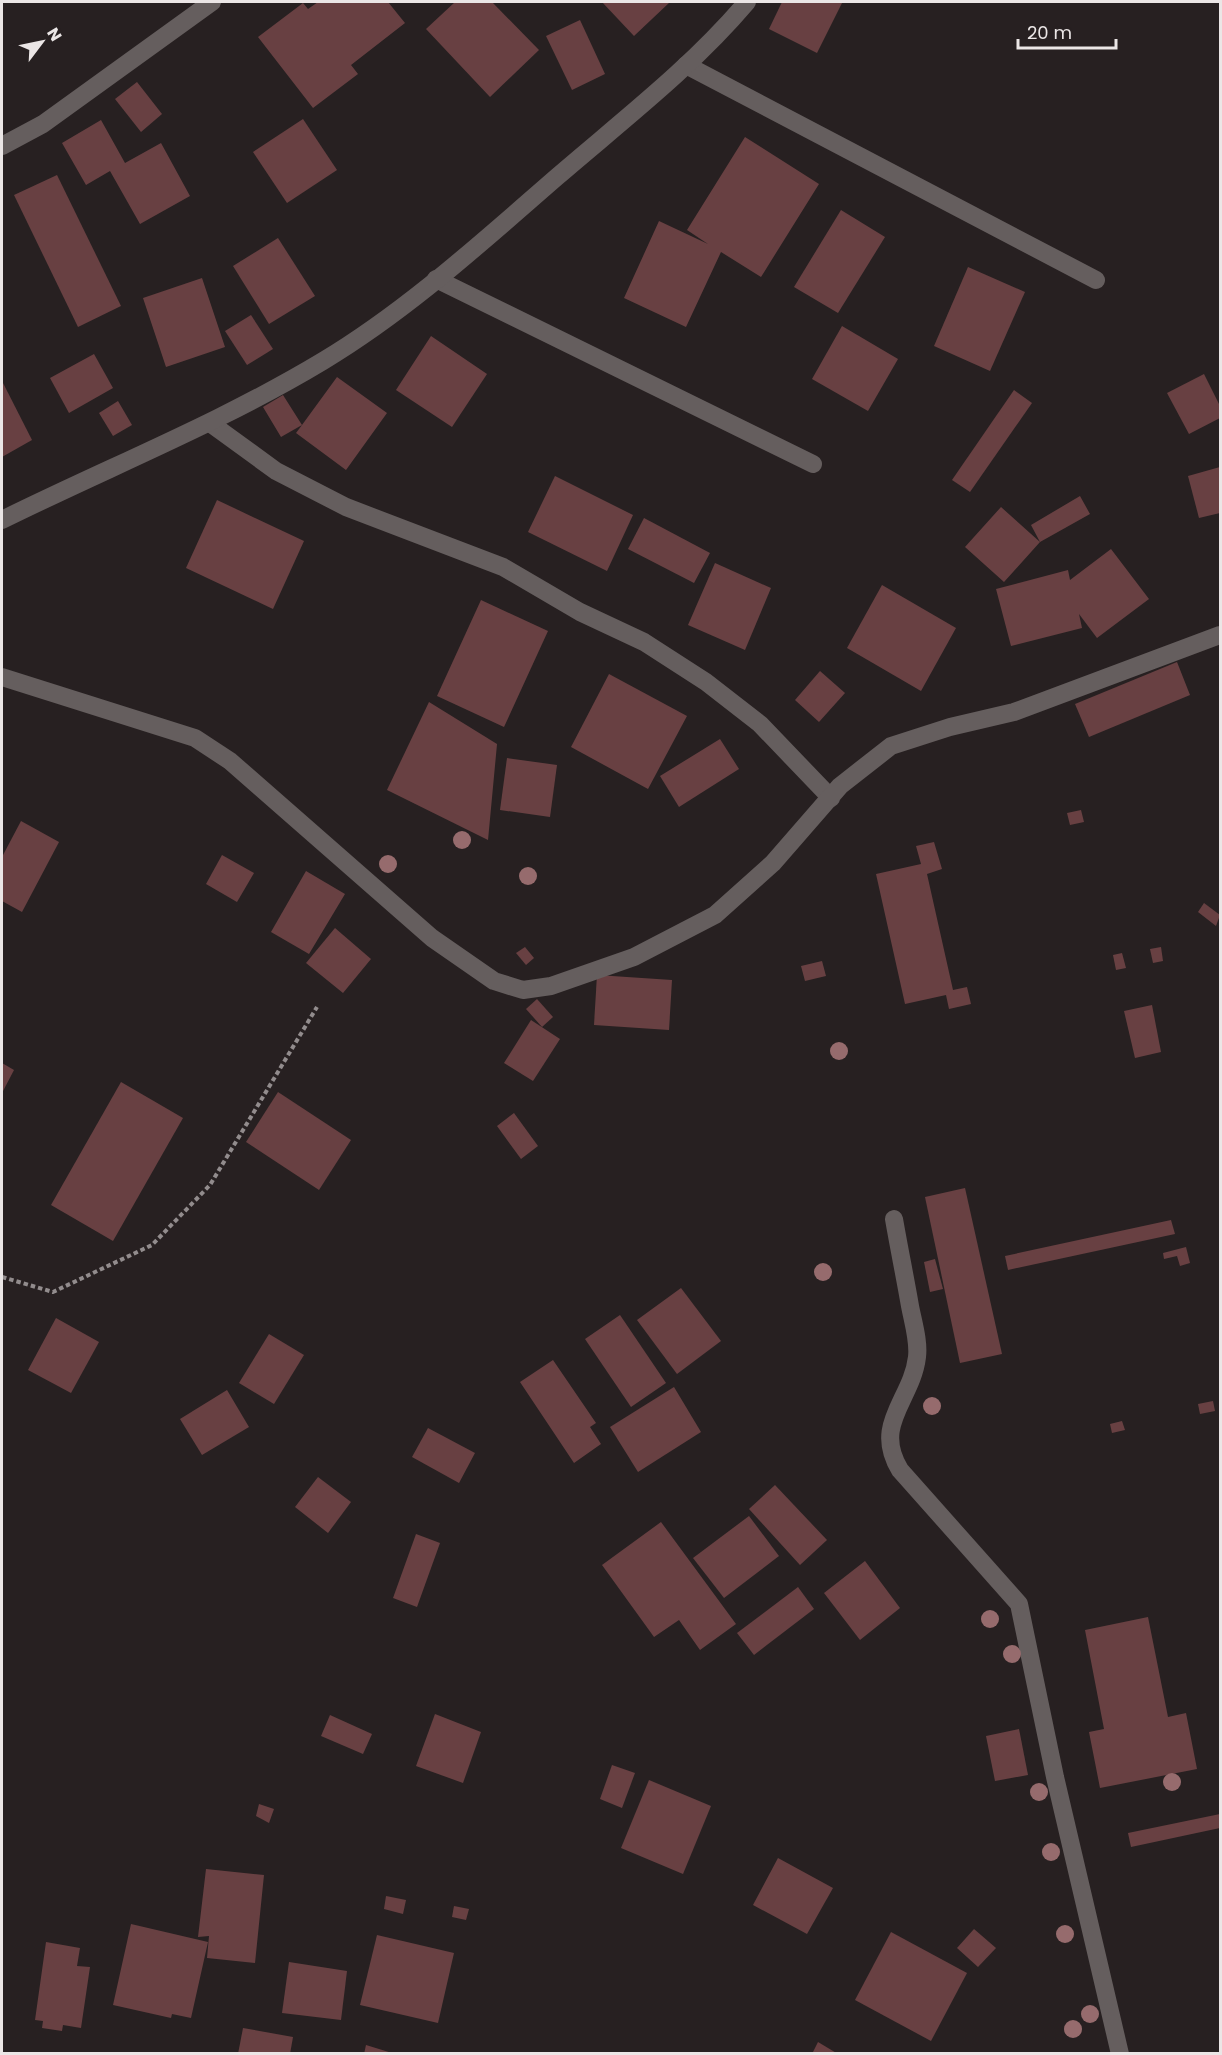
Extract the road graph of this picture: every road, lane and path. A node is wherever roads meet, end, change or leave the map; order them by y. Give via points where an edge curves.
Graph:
1 (212, 2) edge
2 (747, 2) edge
3 (686, 65) junction
4 (2, 146) edge
5 (436, 279) junction
6 (1096, 280) dead end
7 (210, 423) junction
8 (813, 464) dead end
9 (2, 520) edge
10 (1221, 635) edge
11 (2, 677) edge
12 (831, 798) junction
13 (317, 1007) dead end
14 (894, 1219) dead end
15 (2, 1277) edge
16 (1120, 2054) edge

1 - 4 street via 69,106
2 - 3 street
3 - 5 street
3 - 6 street
5 - 7 street via 324,360
5 - 8 street
7 - 9 street
7 - 12 street via 286,477 346,507 503,567 580,612 644,642 706,682 760,724
10 - 12 street via 1014,712 891,746 840,786
11 - 12 street via 195,738 230,761 432,938 494,981 523,990 551,986 634,957 715,915 773,863
13 - 15 path via 210,1185 152,1245 53,1292
14 - 16 street via 918,1354 914,1377 896,1408 889,1441 893,1457 900,1470 1019,1604

